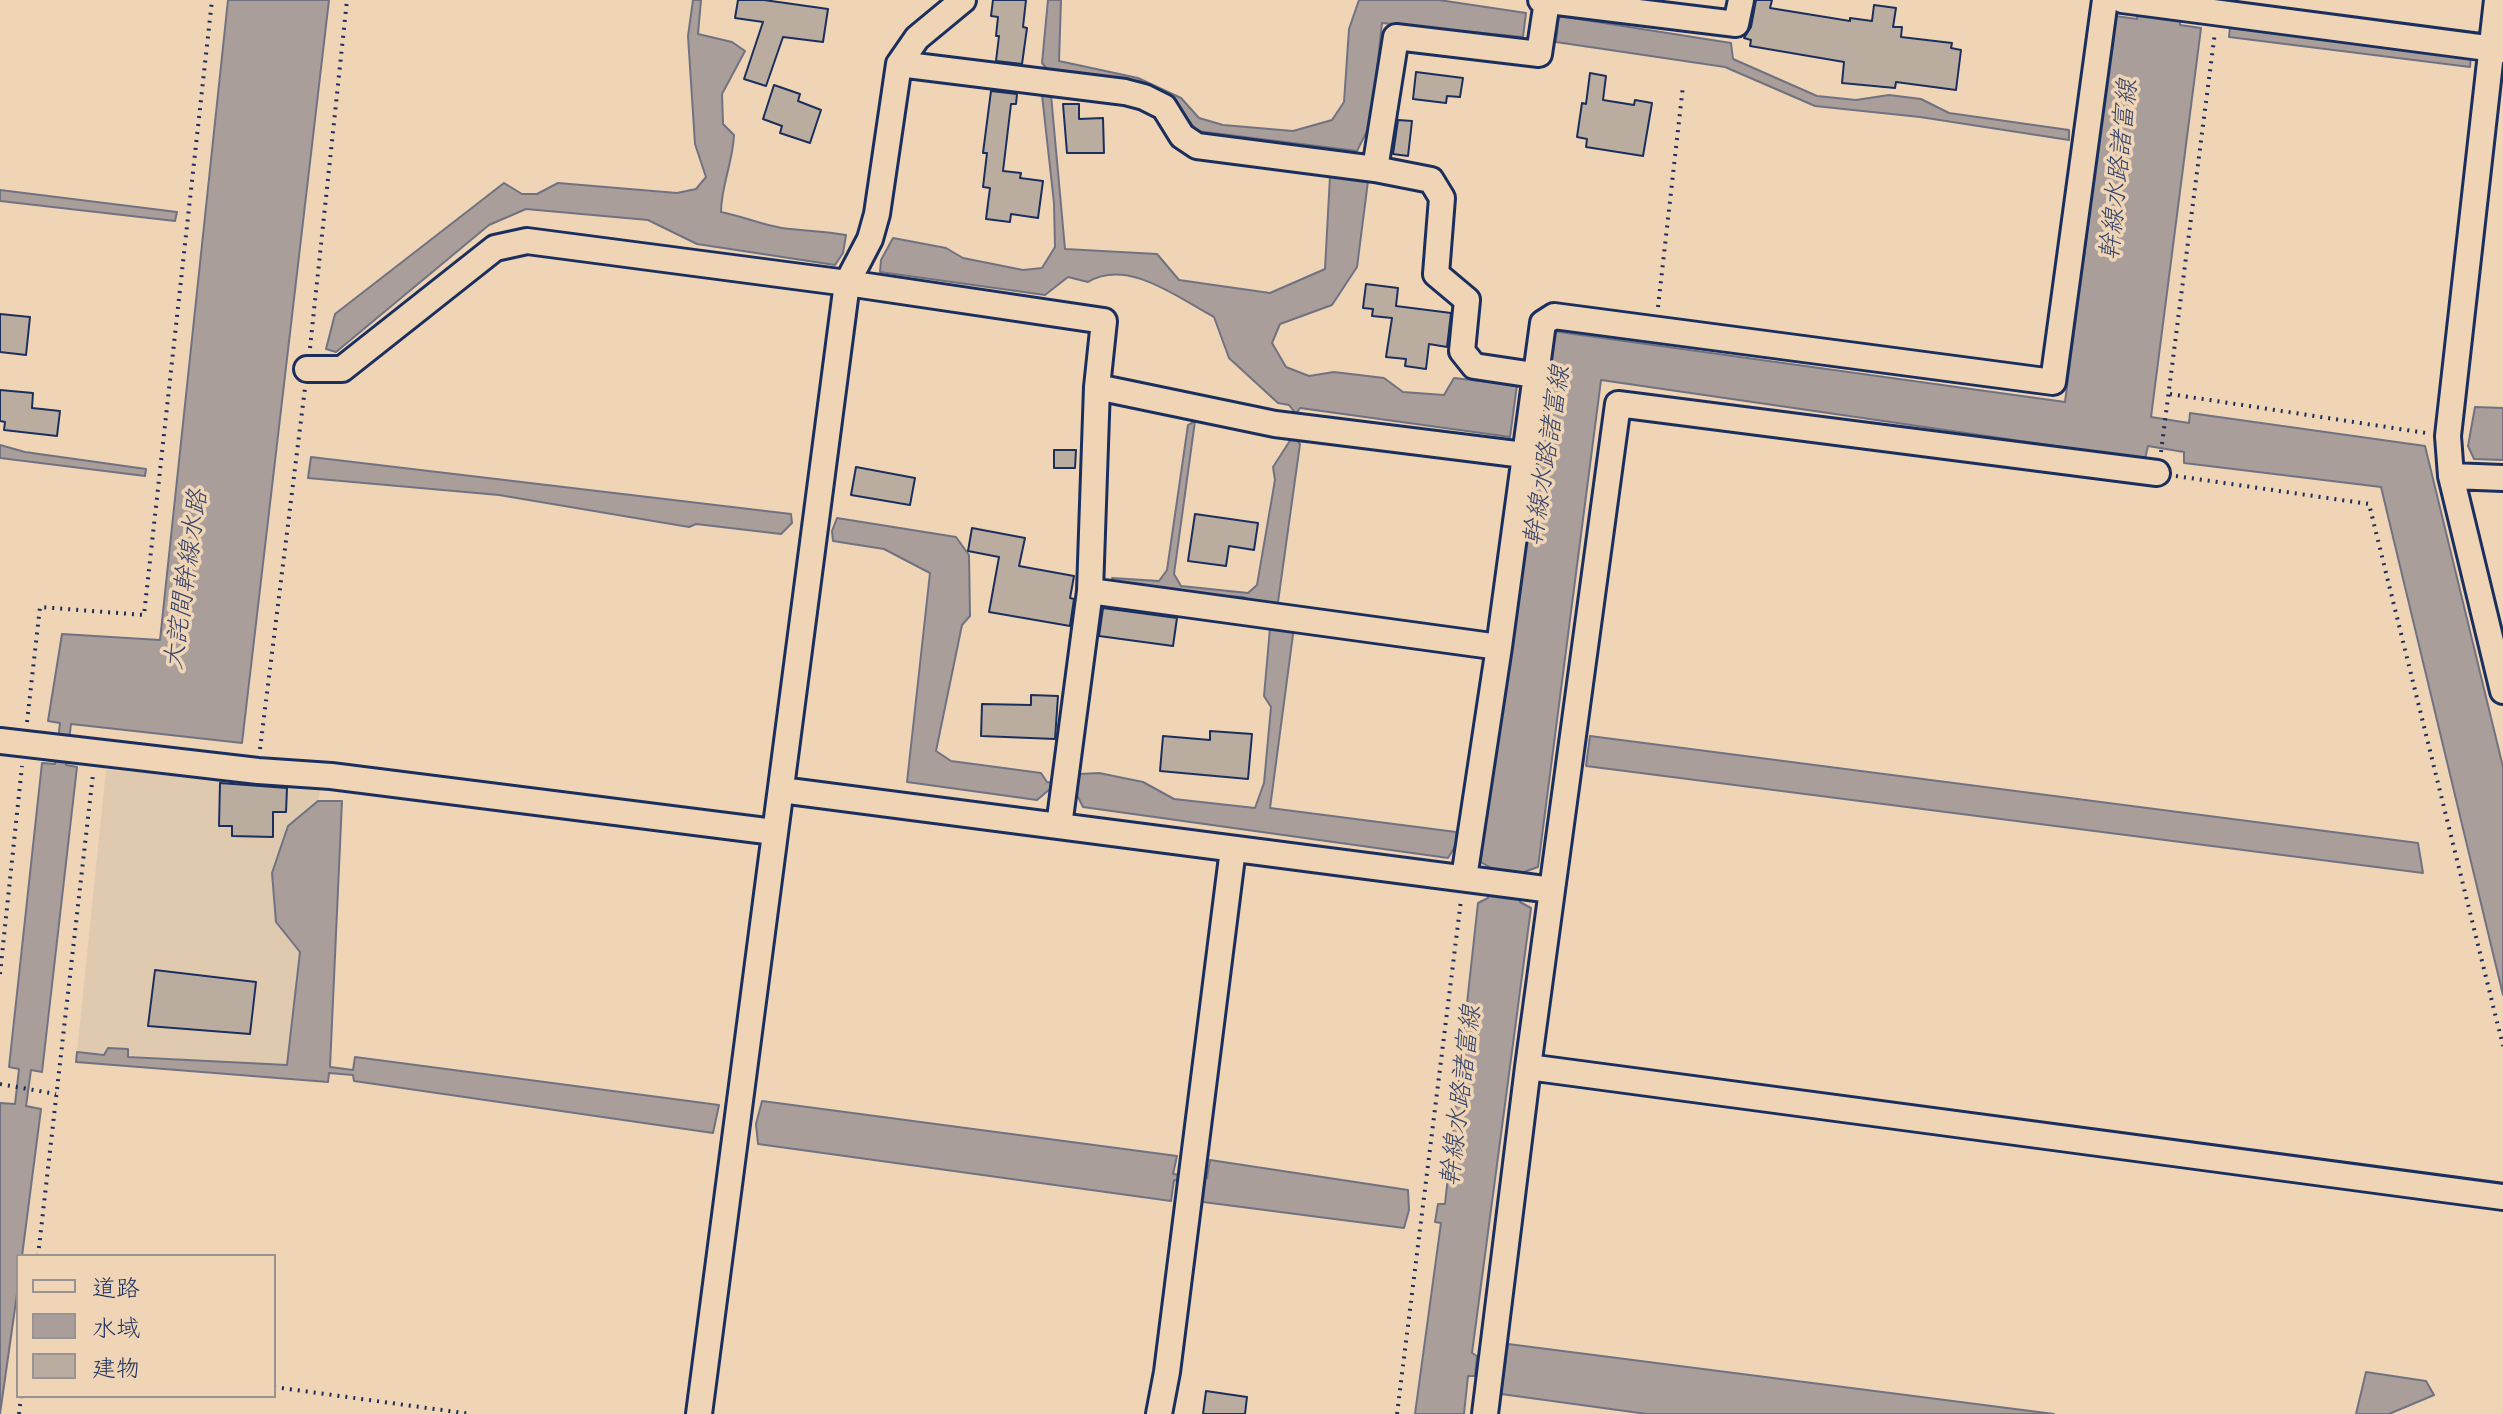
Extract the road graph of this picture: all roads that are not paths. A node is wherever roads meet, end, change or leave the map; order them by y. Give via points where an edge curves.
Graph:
1 (963, 0) edge
2 (1544, 0) edge
3 (1741, 0) edge
4 (2105, 0) edge
5 (2497, 0) edge
6 (2128, 1) edge
7 (2219, 6) edge
8 (2497, 49) edge
9 (899, 64) junction
10 (1375, 169) junction
11 (847, 283) junction
12 (307, 369) dead end
13 (1534, 375) junction
14 (1097, 387) junction
15 (1524, 455) junction
16 (2159, 463) road end
17 (2451, 476) junction
18 (2503, 478) edge
19 (1090, 591) junction
20 (1499, 647) junction
21 (2503, 691) edge
22 (12, 742) edge
23 (781, 790) junction
24 (1059, 826) junction
25 (774, 832) junction
26 (1233, 849) junction
27 (1474, 879) junction
28 (1540, 888) junction
29 (1528, 1067) junction
30 (2503, 1197) edge
31 (1489, 1413) edge
32 (699, 1414) edge
33 (1159, 1414) edge

1 - 9 street via 917,38
2 - 3 street via 1736,24
2 - 10 street via 1539,54 1396,37
4 - 13 street via 2053,382 1554,316 1543,323
5 - 8 street
6 - 7 street
7 - 8 street
8 - 17 street via 2448,436
9 - 10 street via 1125,92 1164,107 1182,136 1197,146
9 - 11 street via 877,214
10 - 13 street via 1431,180 1442,198 1436,274 1467,300 1462,351 1474,366
11 - 12 street via 527,241 495,248 342,369
11 - 14 street via 1104,321
11 - 23 street
13 - 15 street
14 - 15 street via 1275,424
14 - 19 street
15 - 20 street
16 - 28 street via 1618,404
17 - 18 street
17 - 21 street
19 - 20 street
19 - 24 street
20 - 27 street
22 - 25 street
23 - 24 street
23 - 25 street
24 - 26 street
25 - 32 street
26 - 27 street
26 - 33 street
27 - 28 street
28 - 29 street
29 - 30 street
29 - 31 street

